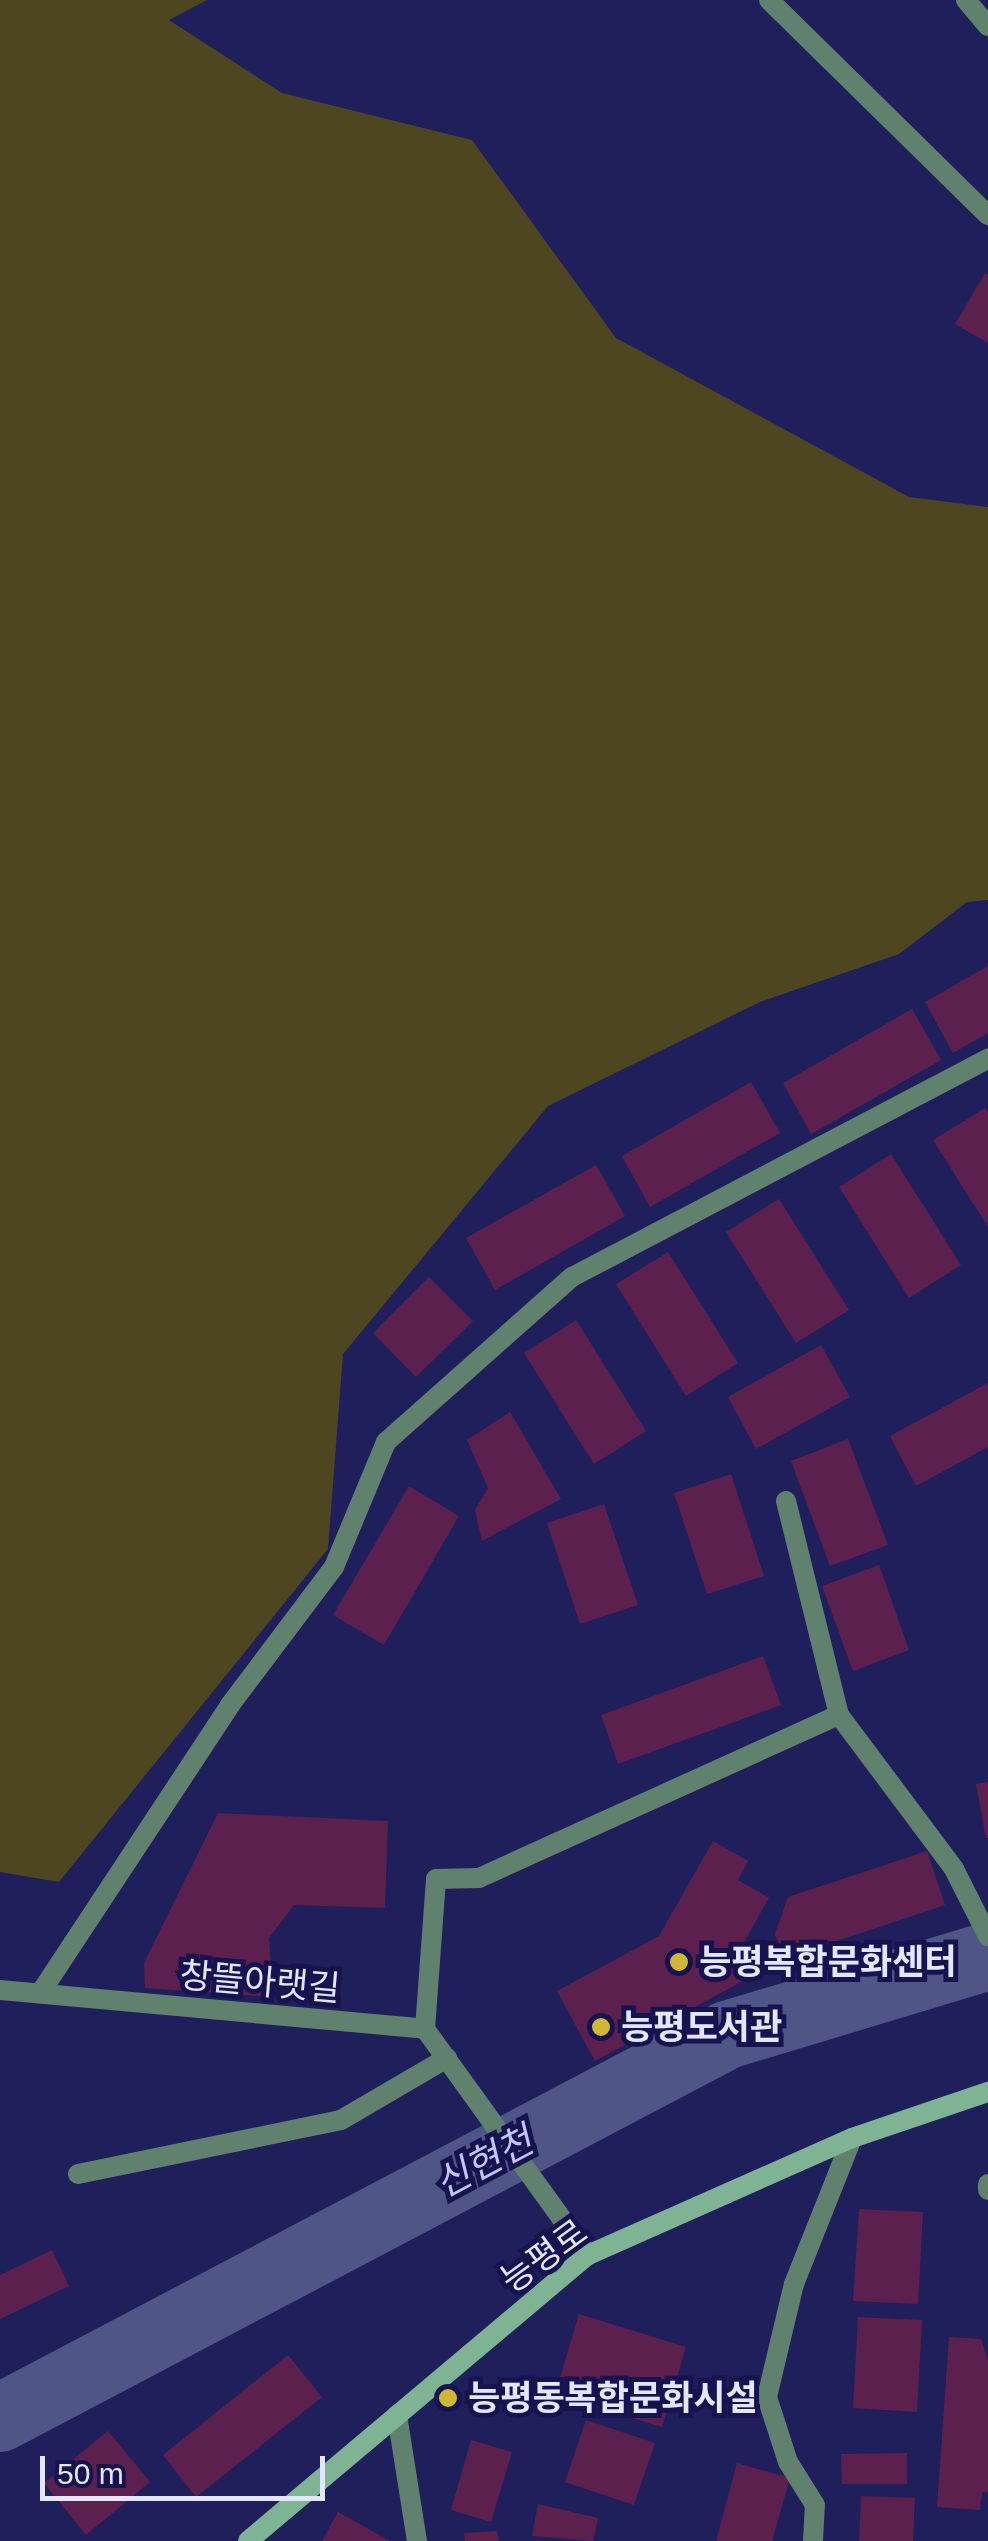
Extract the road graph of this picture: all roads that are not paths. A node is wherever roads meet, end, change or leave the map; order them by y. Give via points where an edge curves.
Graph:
1 (769, 0) edge
2 (966, 0) edge
3 (988, 26) edge
4 (988, 215) edge
5 (988, 1058) edge
6 (786, 1502) dead end
7 (838, 1715) junction
8 (988, 1936) edge
9 (0, 1990) edge
10 (40, 1992) junction
11 (425, 2029) junction
12 (448, 2058) junction
13 (988, 2092) edge
14 (852, 2138) junction
15 (78, 2174) dead end
16 (588, 2255) junction
17 (398, 2415) junction
18 (248, 2541) edge
19 (416, 2541) edge
20 (812, 2541) edge

1 - 4 street
2 - 3 street
5 - 10 street via 572,1277 386,1442 334,1567 230,1706
6 - 7 street
7 - 8 street via 954,1869
7 - 11 street via 479,1878 436,1879
9 - 10 street, 창뜰아랫길
10 - 11 street, 창뜰아랫길
11 - 12 street
12 - 15 street via 341,2120
12 - 16 street
13 - 14 main road, 능평로
14 - 16 main road, 능평로
14 - 20 street via 794,2284 767,2397 788,2462 815,2506
16 - 17 main road, 능평로
17 - 18 main road, 능평로
17 - 19 street

